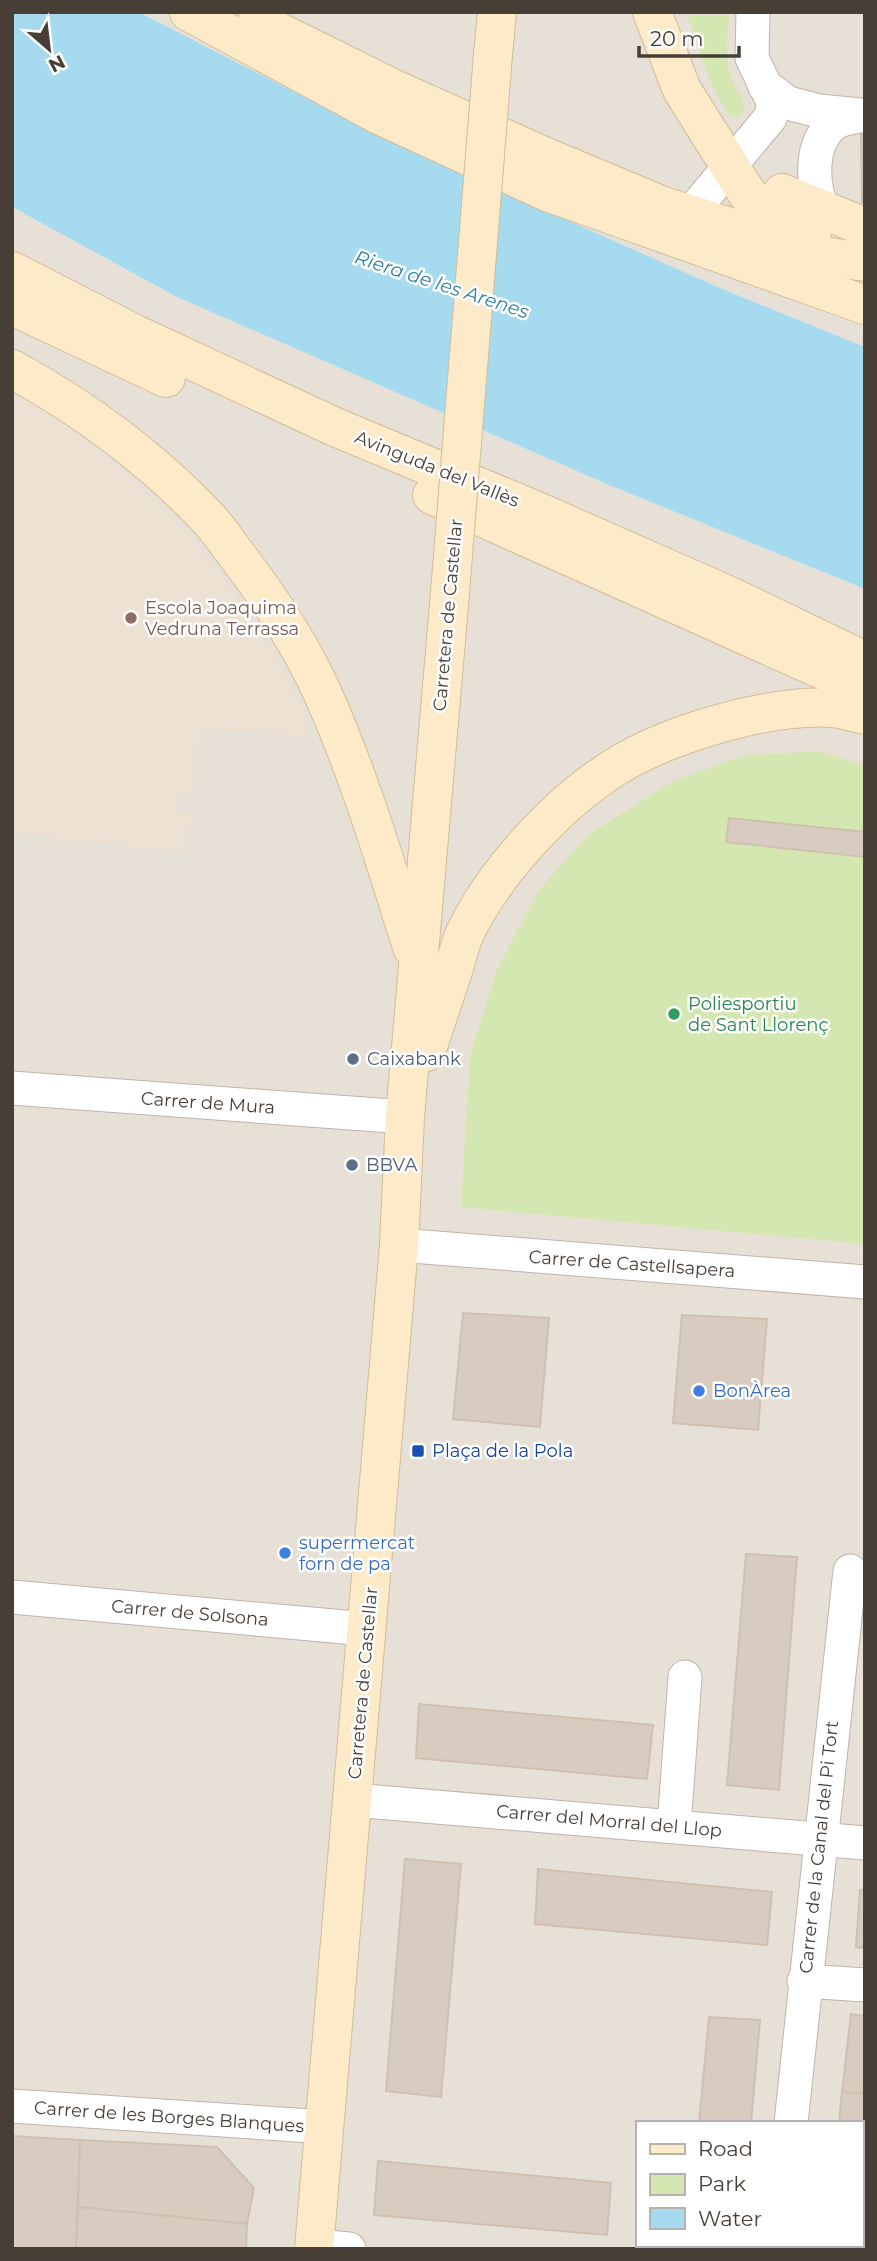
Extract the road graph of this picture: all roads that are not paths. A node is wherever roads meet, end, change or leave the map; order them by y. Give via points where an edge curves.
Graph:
1 (189, 12) edge
2 (242, 12) edge
3 (497, 12) edge
4 (652, 12) edge
5 (752, 12) edge
6 (764, 85) junction
7 (864, 115) edge
8 (731, 167) junction
9 (823, 211) junction
10 (690, 214) junction
11 (865, 227) edge
12 (865, 262) edge
13 (12, 271) edge
14 (865, 305) edge
15 (12, 306) edge
16 (12, 369) edge
17 (865, 661) edge
18 (865, 689) edge
19 (865, 715) edge
20 (418, 966) junction
21 (12, 1088) edge
22 (405, 1117) junction
23 (399, 1245) junction
24 (865, 1282) edge
25 (850, 1571) dead end
26 (12, 1597) edge
27 (367, 1629) junction
28 (685, 1677) dead end
29 (354, 1800) junction
30 (674, 1826) junction
31 (820, 1839) junction
32 (865, 1843) edge
33 (804, 1981) junction
34 (865, 1986) edge
35 (12, 2106) edge
36 (791, 2121) edge
37 (326, 2127) junction
38 (326, 2248) edge

1 - 14 main road via 379,115 547,192
2 - 10 main road via 392,88 546,158
3 - 20 main road, Carretera de Castellar, bridge
4 - 8 main road via 682,90
5 - 6 street via 752,58
6 - 7 street via 788,103
6 - 8 street via 774,104 770,118
7 - 9 street via 834,123 818,146 814,173
8 - 9 main road
8 - 10 street
8 - 12 main road via 748,195 766,210 842,244
9 - 11 main road
10 - 12 main road via 823,256
13 - 17 main road, Avinguda del Vallès via 136,335 335,427 732,597
15 - 18 main road, Avinguda del Vallès
16 - 20 main road, Carretera de Castellar via 105,428 155,469 206,516 249,571 291,633 322,691 381,848
19 - 22 main road, Carretera de Castellar via 836,708 783,709 713,726 655,747 602,775 515,856 489,892 466,932
20 - 22 main road, Carretera de Castellar
21 - 22 street, Carrer de Mura
22 - 23 main road, Carretera de Castellar
23 - 24 street, Carrer de Castellsapera
23 - 27 main road, Carretera de Castellar
25 - 31 street, Carrer de la Canal del Pi Tort
26 - 27 street, Carrer de Solsona
27 - 29 main road, Carretera de Castellar
28 - 30 street
29 - 30 street, Carrer del Morral del Llop
29 - 37 main road, Carretera de Castellar
30 - 31 street, Carrer del Morral del Llop
31 - 32 street, Carrer del Morral del Llop
31 - 33 street, Carrer de la Canal del Pi Tort
33 - 34 street
33 - 36 street, Carrer de la Canal del Pi Tort
35 - 37 street, Carrer de les Borges Blanques
37 - 38 main road, Carretera de Castellar

